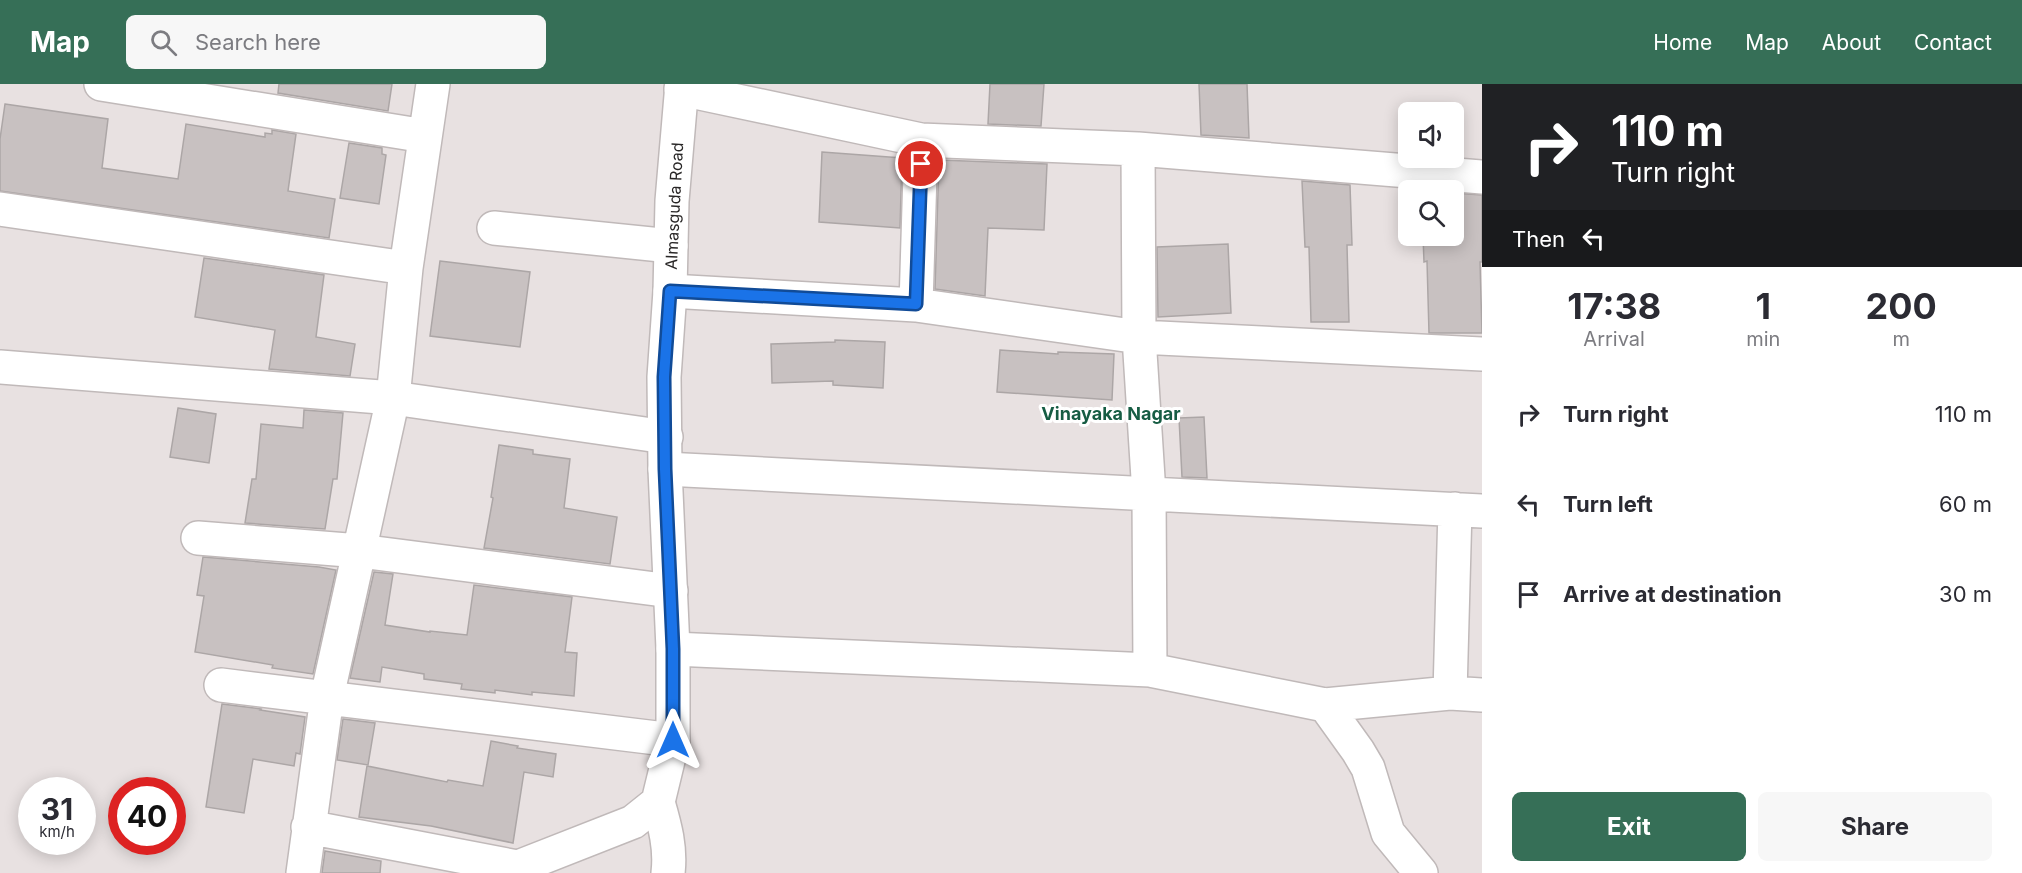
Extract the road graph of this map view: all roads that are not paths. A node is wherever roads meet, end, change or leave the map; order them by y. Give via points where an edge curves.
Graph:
1 (101, 84) edge
2 (433, 84) edge
3 (682, 86) edge
4 (425, 136) junction
5 (921, 140) junction
6 (1138, 149) junction
7 (1482, 177) edge
8 (0, 209) edge
9 (494, 228) dead end
10 (671, 246) junction
11 (406, 268) junction
12 (670, 291) junction
13 (916, 304) junction
14 (1140, 337) junction
15 (1482, 354) edge
16 (0, 367) edge
17 (393, 398) junction
18 (665, 453) junction
19 (1149, 494) junction
20 (1468, 510) edge
21 (198, 538) dead end
22 (360, 551) junction
23 (671, 591) junction
24 (673, 649) junction
25 (1150, 670) junction
26 (221, 685) dead end
27 (1450, 693) junction
28 (1482, 695) edge
29 (327, 696) junction
30 (1325, 705) junction
31 (673, 740) junction
32 (658, 802) junction
33 (308, 827) junction
34 (510, 870) edge
35 (303, 873) edge
36 (668, 873) edge
37 (1421, 873) edge

1 - 4 street
2 - 4 street
3 - 5 street
3 - 10 street, Almasguda Road
4 - 11 street
5 - 6 street
5 - 13 street
6 - 7 street
6 - 14 street
8 - 11 street
9 - 10 street
10 - 12 street, Almasguda Road
11 - 17 street
12 - 13 street
12 - 18 street, Almasguda Road via 664,377
13 - 14 street
14 - 15 street
14 - 19 street
16 - 17 street
17 - 18 street
17 - 22 street
18 - 19 street
18 - 23 street, Almasguda Road
19 - 20 street
19 - 25 street
20 - 27 street
21 - 22 street
22 - 23 street
22 - 29 street
23 - 24 street, Almasguda Road
24 - 25 street
24 - 31 street, Almasguda Road
25 - 30 street
26 - 29 street
27 - 28 street
27 - 30 street
29 - 31 street
29 - 33 street
30 - 37 street via 1368,768 1388,833
31 - 32 street, Almasguda Road
32 - 34 street via 633,822
32 - 36 street via 668,835
33 - 34 street
33 - 35 street

